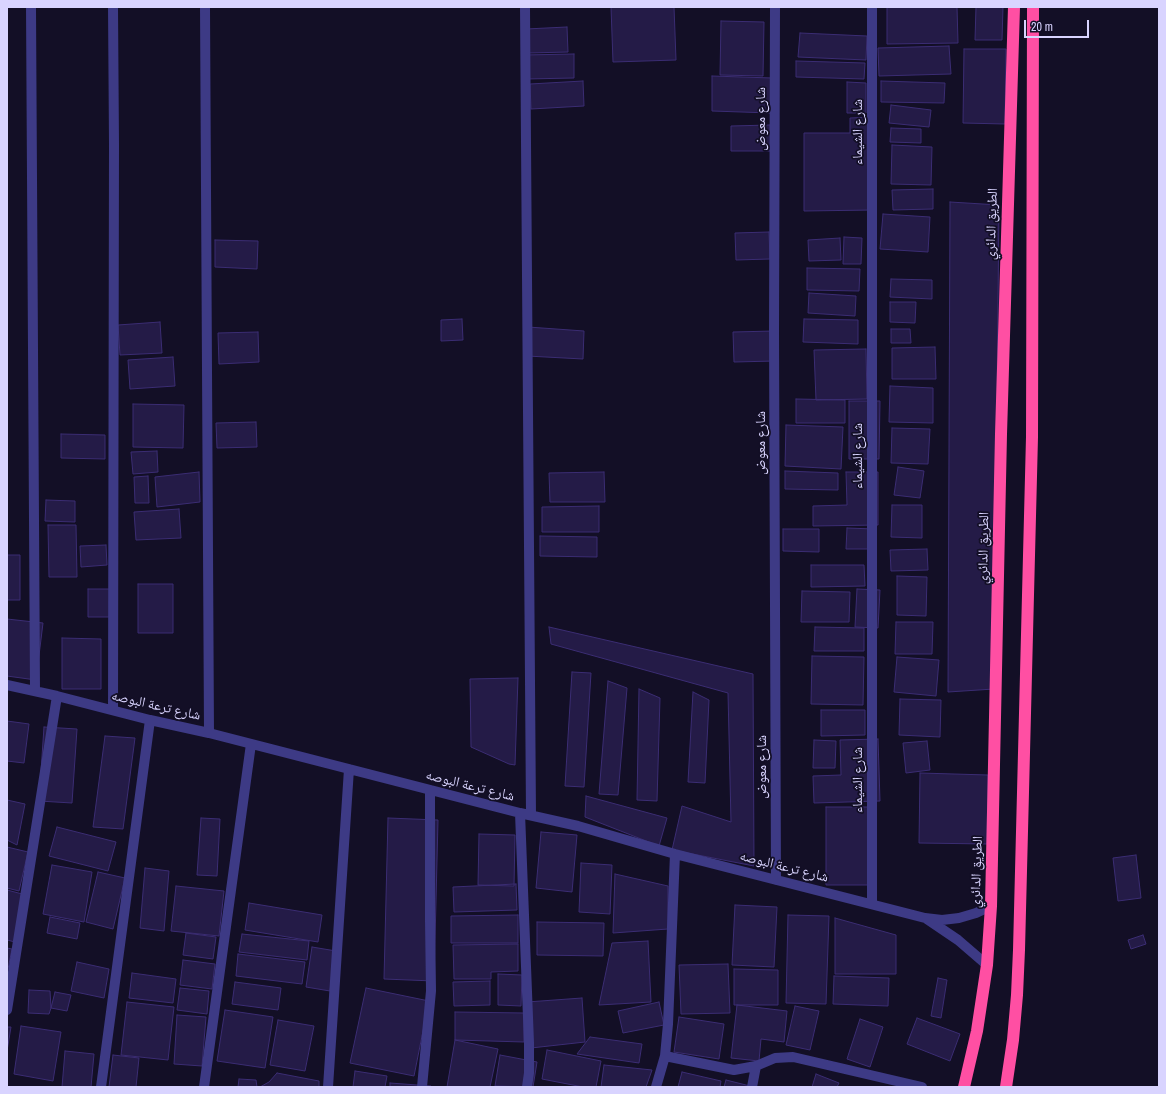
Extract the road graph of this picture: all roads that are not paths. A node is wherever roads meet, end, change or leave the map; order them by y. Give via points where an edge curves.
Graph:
1 (30, 7) edge
2 (113, 7) edge
3 (205, 7) edge
4 (525, 7) edge
5 (775, 7) edge
6 (872, 7) edge
7 (1014, 7) edge
8 (1034, 7) edge
9 (7, 685) edge
10 (35, 691) junction
11 (57, 696) junction
12 (113, 710) junction
13 (150, 720) junction
14 (209, 733) junction
15 (251, 744) junction
16 (349, 769) junction
17 (430, 790) junction
18 (520, 813) junction
19 (531, 816) junction
20 (675, 854) junction
21 (776, 880) junction
22 (872, 904) junction
23 (991, 906) junction
24 (925, 918) junction
25 (987, 965) junction
26 (7, 1010) edge
27 (665, 1056) junction
28 (756, 1066) junction
29 (101, 1087) edge
30 (204, 1087) edge
31 (328, 1087) edge
32 (422, 1087) edge
33 (527, 1087) edge
34 (656, 1087) edge
35 (752, 1087) edge
36 (922, 1087) edge
37 (964, 1087) edge
38 (1006, 1087) edge

1 - 10 street
2 - 12 street
3 - 14 street
4 - 19 street
5 - 21 street, شارع معوض
6 - 22 street, شارع الشيماء
7 - 23 highway, الطريق الدائري
8 - 38 highway via 1031,460 1018,965 1013,1040
9 - 10 street, شارع ترعة البوصه
10 - 11 street, شارع ترعة البوصه
11 - 12 street, شارع ترعة البوصه
11 - 26 street
12 - 13 street, شارع ترعة البوصه
13 - 14 street, شارع ترعة البوصه
13 - 29 street
14 - 15 street, شارع ترعة البوصه
15 - 16 street, شارع ترعة البوصه
15 - 30 street
16 - 17 street, شارع ترعة البوصه
16 - 31 street
17 - 18 street, شارع ترعة البوصه
17 - 32 street via 431,990
18 - 19 street, شارع ترعة البوصه
18 - 33 street via 529,1042
19 - 20 street, شارع ترعة البوصه via 578,826
20 - 21 street, شارع ترعة البوصه
20 - 27 street
21 - 22 street, شارع ترعة البوصه
22 - 24 street, شارع ترعة البوصه
23 - 24 street via 959,918
23 - 25 highway, الطريق الدائري
24 - 25 street via 958,940
25 - 37 highway, الطريق الدائري via 977,1031
27 - 28 street via 734,1070
27 - 34 street
28 - 35 street
28 - 36 street via 775,1058 793,1057

